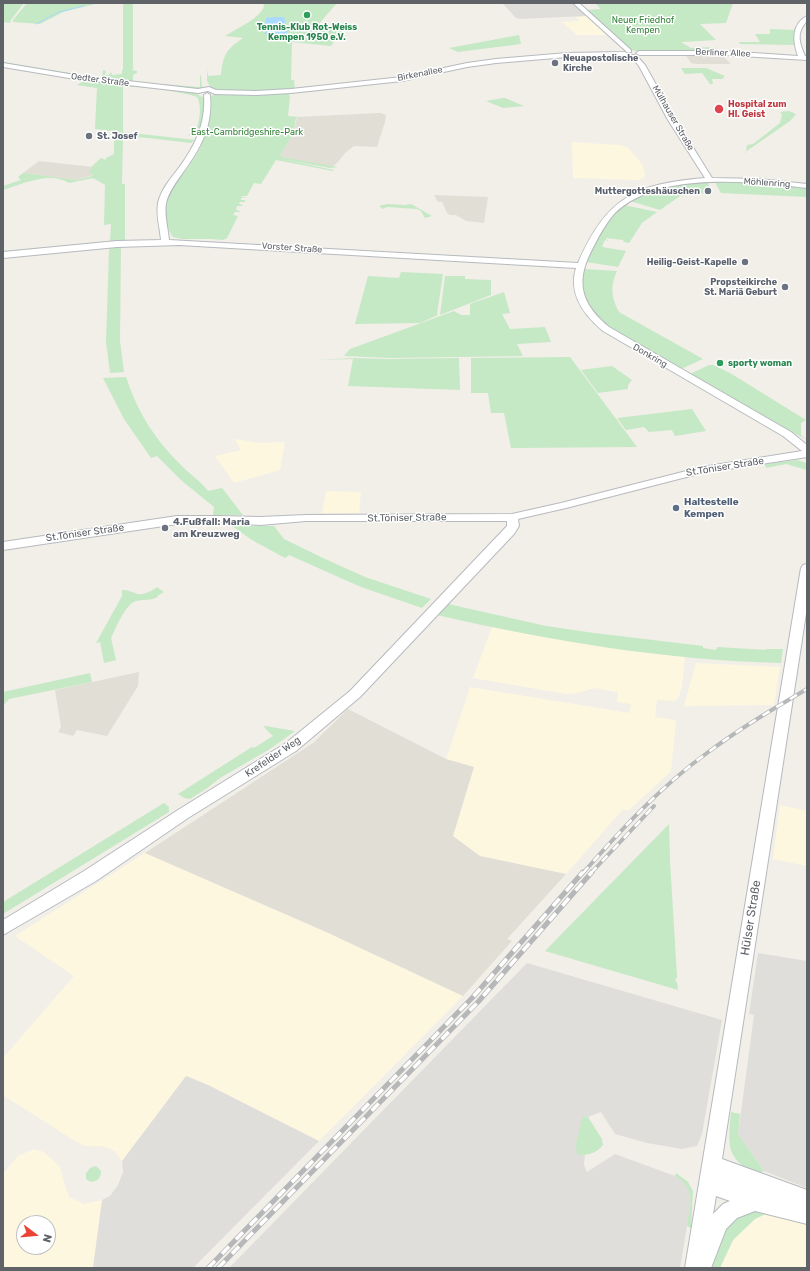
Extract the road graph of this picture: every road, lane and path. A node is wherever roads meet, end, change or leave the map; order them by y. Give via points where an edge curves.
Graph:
1 (576, 3) edge
2 (807, 18) edge
3 (632, 54) junction
4 (805, 58) edge
5 (3, 65) edge
6 (198, 91) junction
7 (215, 92) junction
8 (207, 95) junction
9 (710, 180) junction
10 (807, 186) edge
11 (165, 242) junction
12 (3, 255) edge
13 (581, 266) junction
14 (787, 434) junction
15 (807, 442) edge
16 (807, 450) edge
17 (807, 454) edge
18 (512, 517) junction
19 (3, 546) edge
20 (807, 568) edge
21 (3, 928) edge
22 (710, 1173) junction
23 (807, 1200) edge
24 (755, 1201) junction
25 (807, 1214) edge
26 (695, 1268) edge
27 (701, 1268) edge

1 - 3 main road, Mülhauser Straße
2 - 4 main road via 796,33 796,44
3 - 4 main road, Berliner Allee via 728,53
3 - 7 main road, Birkenallee via 496,61 402,79 291,91
3 - 9 main road, Mülhauser Straße via 642,65 672,120
5 - 6 main road, Oedter Straße via 74,77
6 - 7 main road, Oedter Straße via 209,89
6 - 8 main road, Oedter Straße via 199,94
7 - 8 main road
8 - 11 main road via 207,117 201,138 164,196 161,208
9 - 10 main road, Möhlenring
9 - 13 main road, Donkring via 670,184 638,194 612,212 602,224
11 - 12 main road, Vorster Straße
11 - 13 main road, Vorster Straße
13 - 14 main road, Donkring via 578,281 580,297 585,309 600,324
14 - 15 main road, Donkring
14 - 16 main road, Donkring
17 - 18 main road, St.Töniser Straße via 702,470
18 - 19 main road, St.Töniser Straße via 176,520
18 - 21 main road, Krefelder Weg via 513,526 510,531 386,662 355,694 292,747 183,814 90,876
20 - 22 main road, Hülser Straße
22 - 23 main road
22 - 24 main road
22 - 26 main road, Hülser Straße
24 - 25 main road
24 - 27 main road via 730,1211 719,1222

